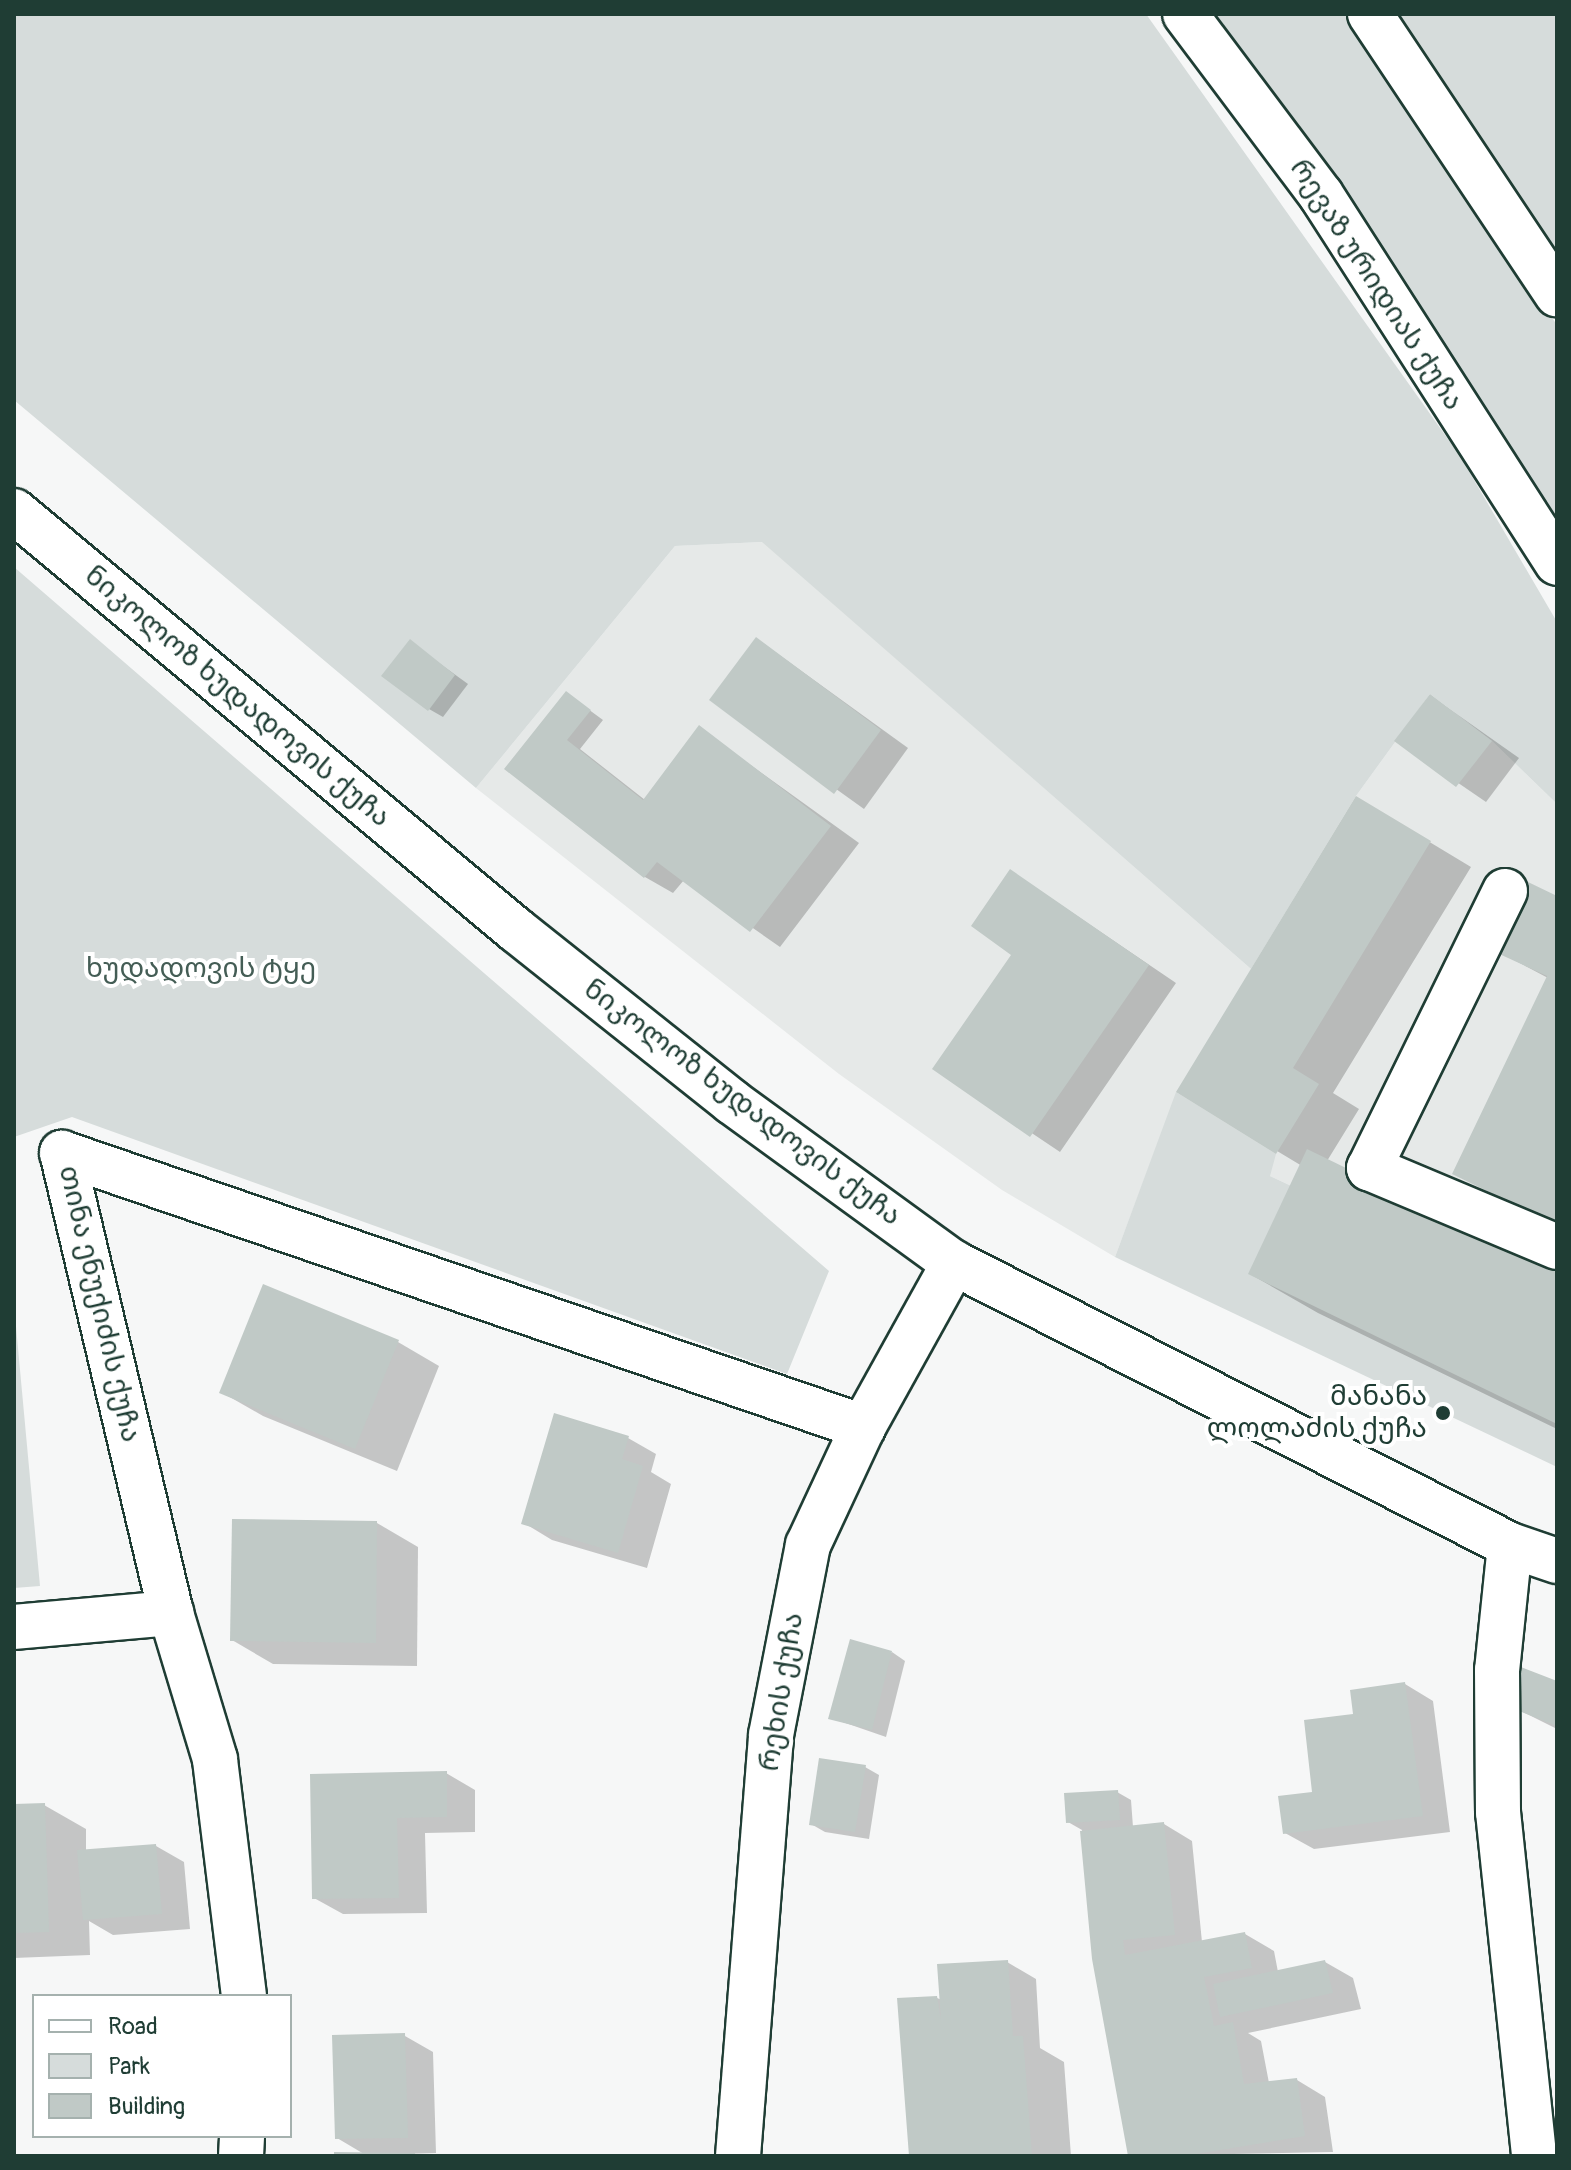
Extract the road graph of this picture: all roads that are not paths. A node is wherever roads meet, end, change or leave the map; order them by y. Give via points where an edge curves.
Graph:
1 (1185, 14) edge
2 (1370, 14) edge
3 (1557, 294) edge
4 (14, 511) edge
5 (1557, 563) edge
6 (1505, 891) dead end
7 (1557, 1247) edge
8 (954, 1263) junction
9 (863, 1427) junction
10 (1510, 1545) junction
11 (1557, 1561) edge
12 (171, 1613) junction
13 (14, 1627) edge
14 (244, 1994) edge
15 (738, 2156) edge
16 (1534, 2156) edge

1 - 5 street, რევაზ ურიდიას ქუჩა via 1321,195
2 - 3 street
4 - 8 street, ნიკოლოზ ხუდადოვის ქუჩა via 516,930 732,1102
6 - 7 street via 1369,1168
8 - 9 street, რეხის ქუჩა
8 - 10 street, ნიკოლოზ ხუდადოვის ქუჩა
9 - 12 street, თინა ენუქიძის ქუჩა via 62,1153
9 - 15 street, რეხის ქუჩა via 808,1545 771,1735
10 - 11 street, ნიკოლოზ ხუდადოვის ქუჩა
10 - 16 street via 1497,1670 1498,1812
12 - 13 street
12 - 14 street, თინა ენუქიძის ქუჩა via 215,1759

